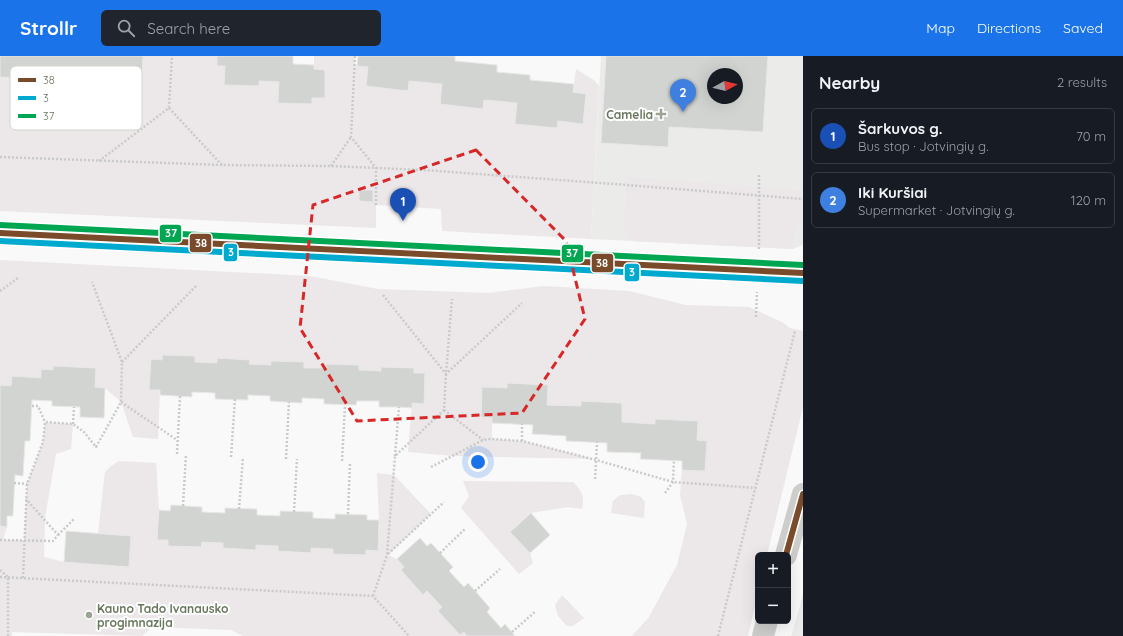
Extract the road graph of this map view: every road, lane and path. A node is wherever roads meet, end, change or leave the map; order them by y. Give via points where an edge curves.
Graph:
1 (172, 56) edge
2 (356, 56) edge
3 (169, 108) junction
4 (142, 128) edge
5 (140, 130) edge
6 (351, 138) junction
7 (0, 158) edge
8 (98, 161) junction
9 (222, 165) junction
10 (330, 166) junction
11 (376, 168) junction
12 (759, 173) dead end
13 (759, 195) junction
14 (803, 199) edge
15 (376, 205) dead end
16 (0, 233) edge
17 (803, 273) edge
18 (18, 278) dead end
19 (92, 282) dead end
20 (196, 286) dead end
21 (0, 291) edge
22 (383, 295) dead end
23 (452, 299) dead end
24 (522, 303) dead end
25 (795, 331) dead end
26 (122, 362) junction
27 (446, 374) junction
28 (180, 396) dead end
29 (235, 399) dead end
30 (121, 402) junction
31 (289, 402) dead end
32 (345, 405) dead end
33 (32, 406) dead end
34 (74, 407) dead end
35 (399, 408) dead end
36 (444, 410) junction
37 (45, 422) junction
38 (73, 424) junction
39 (522, 424) dead end
40 (178, 440) junction
41 (483, 440) junction
42 (522, 441) junction
43 (597, 442) dead end
44 (177, 454) dead end
45 (186, 454) dead end
46 (231, 456) dead end
47 (395, 456) junction
48 (243, 457) dead end
49 (286, 459) dead end
50 (297, 459) dead end
51 (596, 460) junction
52 (674, 460) dead end
53 (342, 461) dead end
54 (350, 462) dead end
55 (431, 468) dead end
56 (595, 479) dead end
57 (672, 482) junction
58 (14, 483) dead end
59 (27, 484) junction
60 (756, 488) junction
61 (665, 493) dead end
62 (803, 494) edge
63 (26, 498) junction
64 (444, 502) dead end
65 (183, 506) dead end
66 (239, 509) dead end
67 (294, 512) dead end
68 (348, 514) dead end
69 (74, 519) dead end
70 (466, 528) dead end
71 (58, 535) junction
72 (0, 540) edge
73 (24, 541) junction
74 (787, 552) edge
75 (440, 554) dead end
76 (387, 555) junction
77 (500, 569) dead end
78 (0, 570) edge
79 (0, 577) edge
80 (8, 577) junction
81 (23, 578) junction
82 (475, 591) dead end
83 (373, 596) junction
84 (536, 611) dead end
85 (766, 624) edge
86 (512, 632) dead end
87 (8, 636) edge
88 (409, 636) edge
89 (718, 636) edge
90 (763, 636) edge

1 - 3 path
2 - 6 path
3 - 4 path
3 - 9 path
5 - 8 path
6 - 10 path
6 - 11 path
7 - 8 path
8 - 9 path
9 - 10 path
10 - 11 path
11 - 13 path
11 - 15 path
12 - 13 path
13 - 14 path
16 - 17 main road
18 - 21 path
19 - 26 path
20 - 26 path
22 - 27 path
23 - 27 path
24 - 27 path
25 - 60 path
26 - 30 path
27 - 36 path
28 - 40 path
29 - 46 path
30 - 38 path via 96,447 84,432
30 - 40 path
31 - 49 path
32 - 53 path
33 - 37 path via 38,406
34 - 38 path
35 - 47 path
36 - 41 path
36 - 47 path
37 - 38 path
37 - 59 path via 43,442
39 - 42 path
40 - 44 path
41 - 42 path
41 - 55 path
42 - 51 path
43 - 51 path
45 - 65 path
47 - 76 path
48 - 66 path
50 - 67 path
51 - 56 path
51 - 57 path
52 - 57 path
54 - 68 path
57 - 60 path
57 - 61 path
58 - 59 path
59 - 63 path
60 - 89 path
62 - 74 street
63 - 71 path
63 - 73 path
64 - 76 path
69 - 71 path
70 - 75 path
71 - 73 path via 53,541
72 - 73 path
73 - 81 path
76 - 83 path
77 - 82 path
78 - 80 path
79 - 80 path
80 - 81 path
80 - 87 path
81 - 83 path
83 - 88 path
84 - 86 path
85 - 90 street

